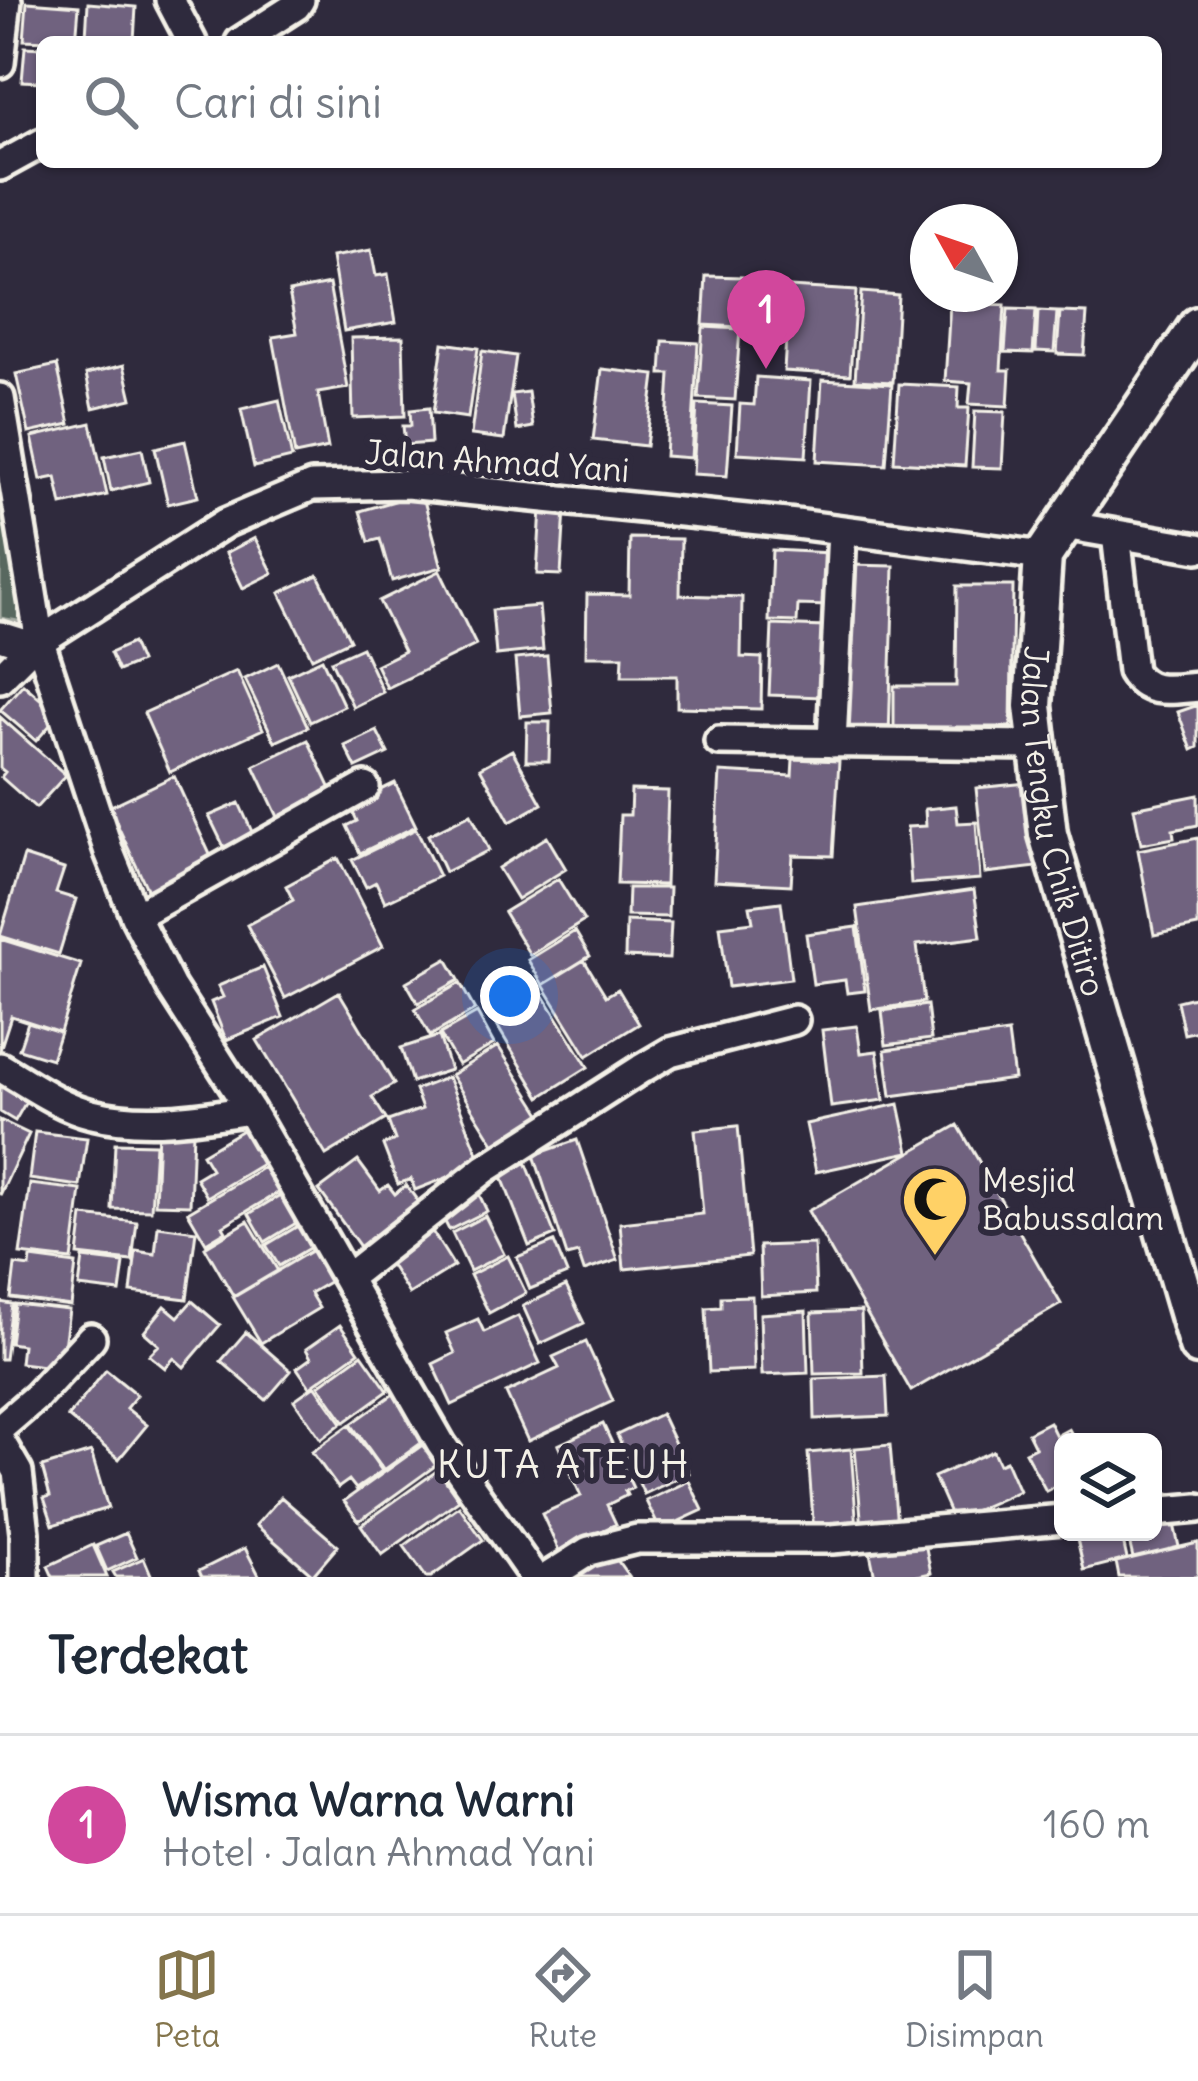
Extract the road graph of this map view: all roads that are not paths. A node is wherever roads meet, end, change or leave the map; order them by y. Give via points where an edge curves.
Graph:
1 (7, 0) edge
2 (170, 0) edge
3 (300, 0) edge
4 (189, 36) edge
5 (249, 36) edge
6 (0, 63) edge
7 (36, 145) edge
8 (0, 166) edge
9 (1198, 326) edge
10 (0, 398) edge
11 (1064, 525) junction
12 (842, 530) junction
13 (1116, 534) junction
14 (1198, 548) edge
15 (1043, 556) junction
16 (0, 636) edge
17 (36, 644) junction
18 (0, 678) edge
19 (1198, 687) edge
20 (719, 741) dead end
21 (832, 743) junction
22 (1038, 745) junction
23 (365, 787) dead end
24 (135, 916) junction
25 (794, 1021) dead end
26 (0, 1067) edge
27 (250, 1110) junction
28 (347, 1278) junction
29 (91, 1338) dead end
30 (1198, 1346) edge
31 (0, 1428) edge
32 (0, 1441) edge
33 (1198, 1508) edge
34 (1162, 1511) edge
35 (1054, 1520) edge
36 (25, 1577) edge
37 (534, 1577) edge
38 (548, 1577) edge

1 - 6 street
2 - 4 street
3 - 5 street
7 - 8 street
9 - 11 main road
10 - 17 street
11 - 13 street
11 - 15 main road
12 - 15 street, Jalan Ahmad Yani
12 - 17 street, Jalan Ahmad Yani via 407,484 312,486 225,524
12 - 21 street
13 - 14 street
13 - 19 street via 1132,670 1158,690
15 - 22 main road, Jalan Tengku Chik Ditiro via 1033,706
16 - 17 street
17 - 18 street, Jalan Ahmad Yani
17 - 24 street
20 - 21 street
21 - 22 street
22 - 30 main road, Jalan Tengku Chik Ditiro via 1048,834
23 - 24 street
24 - 27 street
25 - 28 street via 655,1060 485,1169
26 - 27 street via 91,1114 181,1120
27 - 28 street
28 - 37 street via 441,1444
29 - 31 street
32 - 36 street via 19,1472
33 - 34 street
35 - 38 street via 832,1539 637,1539 589,1552

